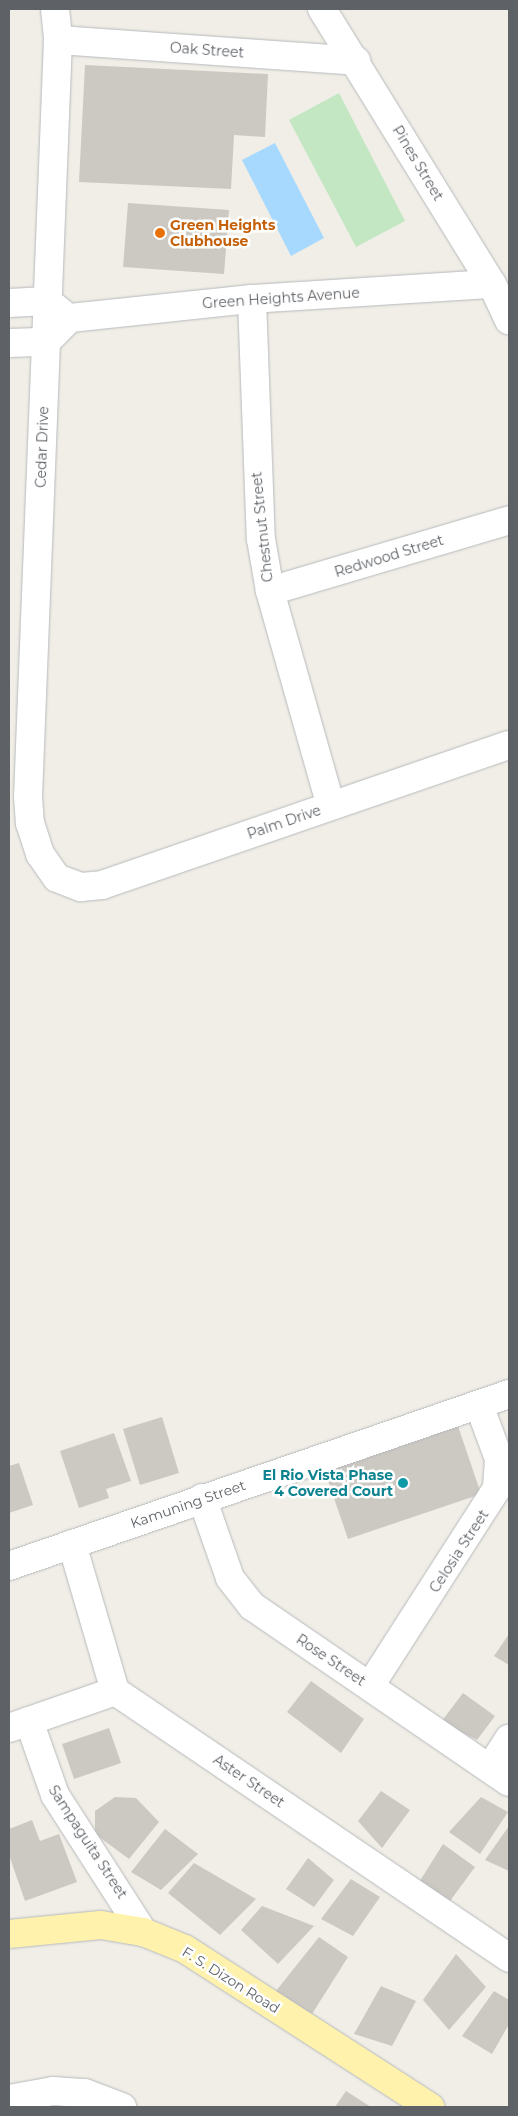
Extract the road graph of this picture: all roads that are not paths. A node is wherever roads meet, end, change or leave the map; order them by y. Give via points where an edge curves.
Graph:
1 (55, 9) edge
2 (322, 9) edge
3 (58, 40) junction
4 (356, 61) junction
5 (492, 284) junction
6 (252, 299) junction
7 (47, 301) junction
8 (9, 303) edge
9 (70, 318) junction
10 (509, 320) edge
11 (46, 342) junction
12 (9, 343) edge
13 (509, 520) edge
14 (270, 591) junction
15 (509, 745) edge
16 (331, 806) junction
17 (57, 878) joint
18 (509, 1394) edge
19 (479, 1405) junction
20 (202, 1498) junction
21 (72, 1544) junction
22 (9, 1566) edge
23 (370, 1686) junction
24 (115, 1690) junction
25 (19, 1724) edge
26 (509, 1739) edge
27 (500, 1775) edge
28 (143, 1932) junction
29 (9, 1934) edge
30 (509, 1958) edge
31 (9, 2099) edge
32 (122, 2107) edge
33 (430, 2107) edge

1 - 3 street, Cedar Drive
2 - 4 street, Pines Street
3 - 4 street, Oak Street
3 - 7 street, Cedar Drive
4 - 5 street, Pines Street
5 - 6 street, Green Heights Avenue
5 - 10 street, Pines Street
6 - 9 street, Green Heights Avenue
6 - 14 street, Chestnut Street via 256,478
7 - 8 street
7 - 9 street
7 - 11 street, Cedar Drive
9 - 11 street
11 - 12 street
11 - 17 street, Cedar Drive via 28,796 30,822 40,854
13 - 14 street, Redwood Street
14 - 16 street, Chestnut Street
15 - 16 street, Palm Drive
16 - 17 street, Palm Drive via 102,885 81,887
18 - 19 street, Kamuning Street
19 - 20 street, Kamuning Street
19 - 23 street, Celosia Street via 499,1459 497,1488
20 - 21 street, Kamuning Street
20 - 23 street, Rose Street via 240,1594
21 - 22 street, Kamuning Street
21 - 24 street
23 - 27 street, Rose Street
24 - 25 street
24 - 30 street, Aster Street
25 - 28 street, Sampaguita Street via 55,1794
26 - 27 street
28 - 29 main road, F. S. Dizon Road via 69,1925
28 - 33 main road, F. S. Dizon Road via 221,1970
31 - 32 street via 53,2091 85,2093

